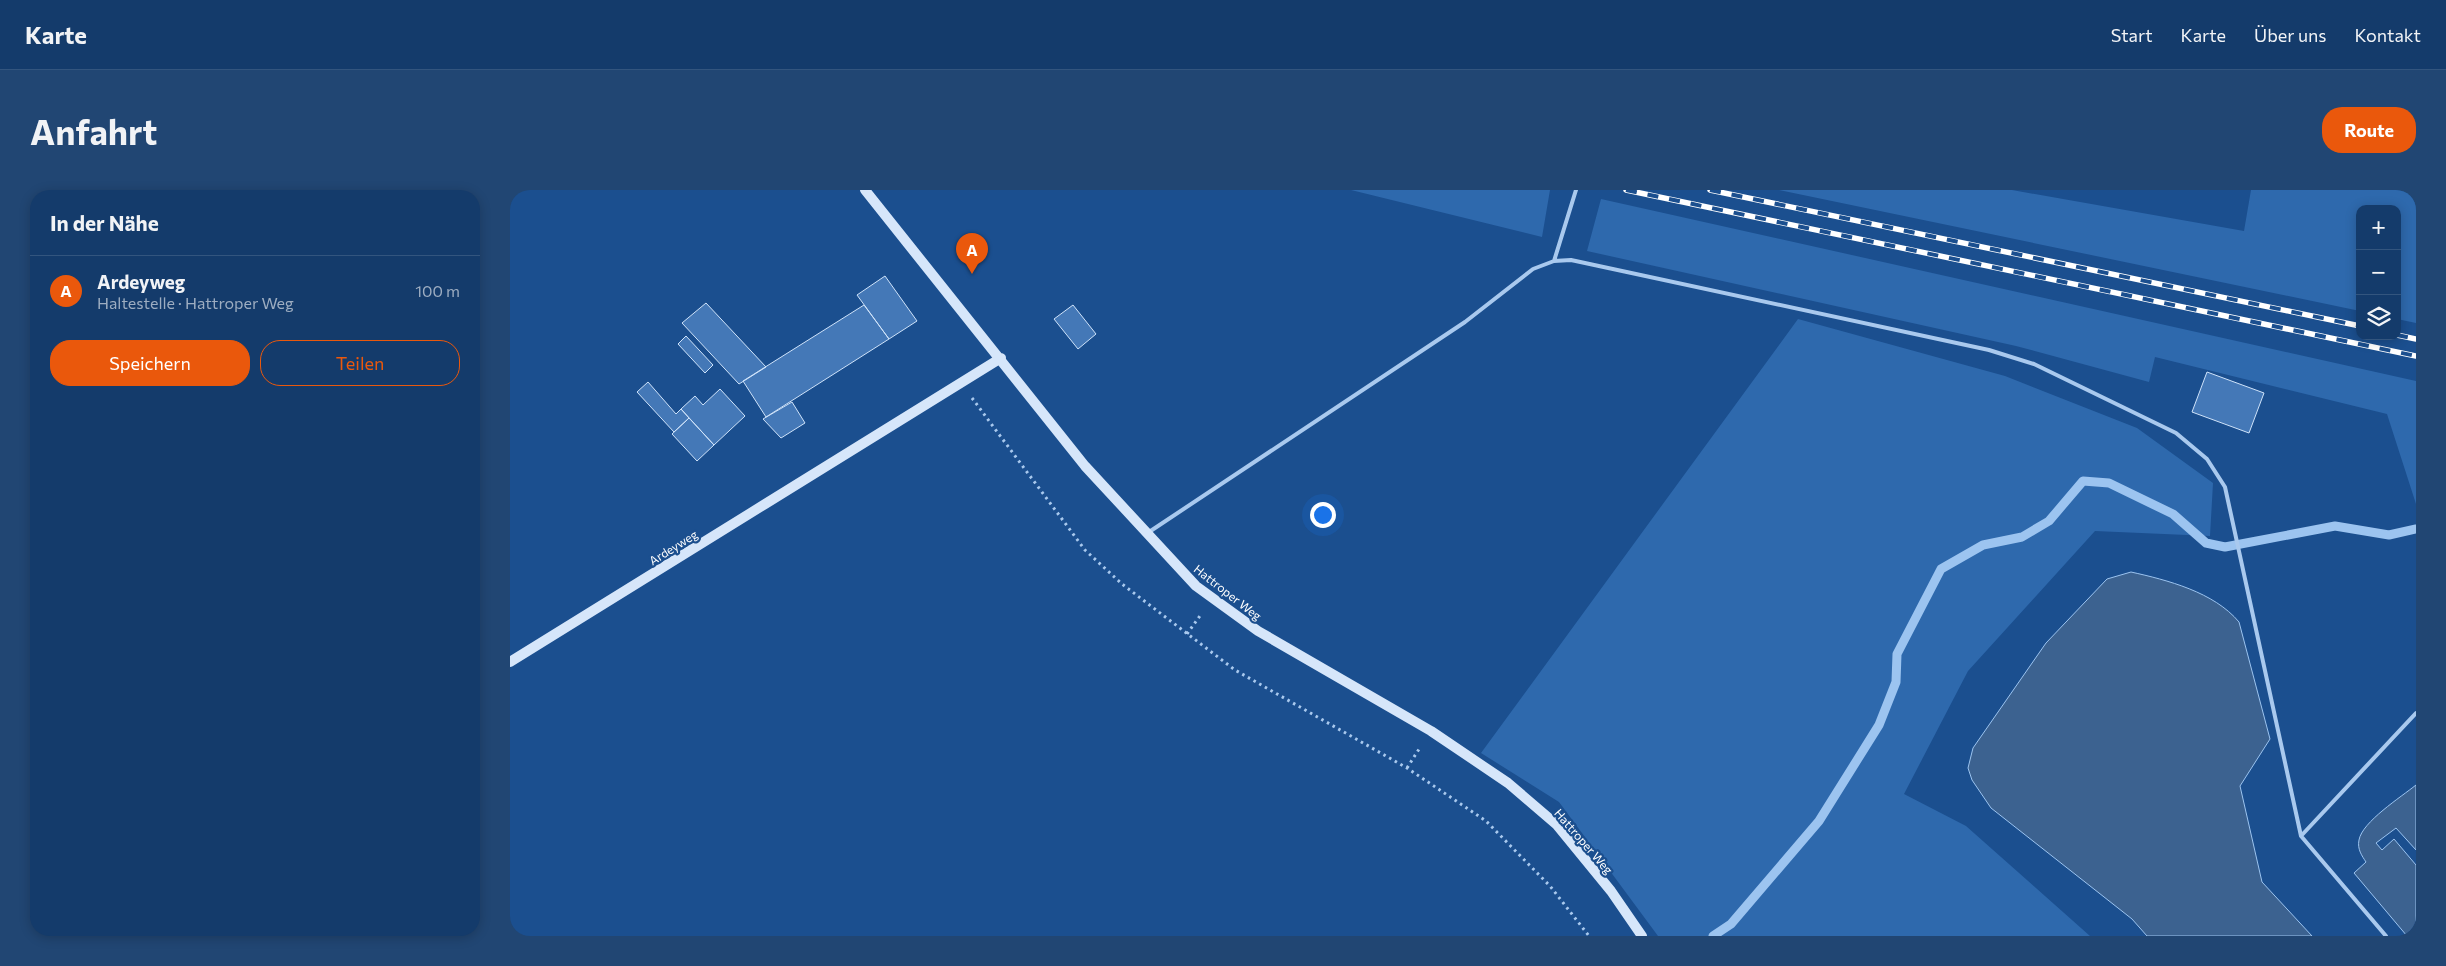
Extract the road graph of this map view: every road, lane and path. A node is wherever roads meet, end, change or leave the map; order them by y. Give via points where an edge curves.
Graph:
1 (866, 190) edge
2 (1576, 190) edge
3 (1554, 261) junction
4 (1001, 358) junction
5 (960, 384) junction
6 (1146, 534) junction
7 (1212, 598) junction
8 (1188, 634) junction
9 (510, 662) edge
10 (2416, 713) edge
11 (1431, 731) junction
12 (1407, 768) junction
13 (2301, 836) junction
14 (1589, 936) edge
15 (1642, 936) edge
16 (2386, 936) edge

1 - 4 main road, Hattroper Weg
2 - 3 lane
3 - 6 lane via 1533,269 1465,322
3 - 13 lane via 1571,260 1989,350 2034,364 2176,433 2207,459 2225,487
4 - 5 main road, Ardeyweg
4 - 6 main road, Hattroper Weg via 1085,466
5 - 8 path via 1085,550 1122,584
5 - 9 main road, Ardeyweg
6 - 7 main road, Hattroper Weg via 1196,586
7 - 8 path
7 - 11 main road, Hattroper Weg via 1266,636
8 - 12 path via 1235,670
10 - 13 lane
11 - 12 path
11 - 15 main road, Hattroper Weg via 1508,783 1557,825
12 - 14 path via 1486,821 1550,886
13 - 16 lane

